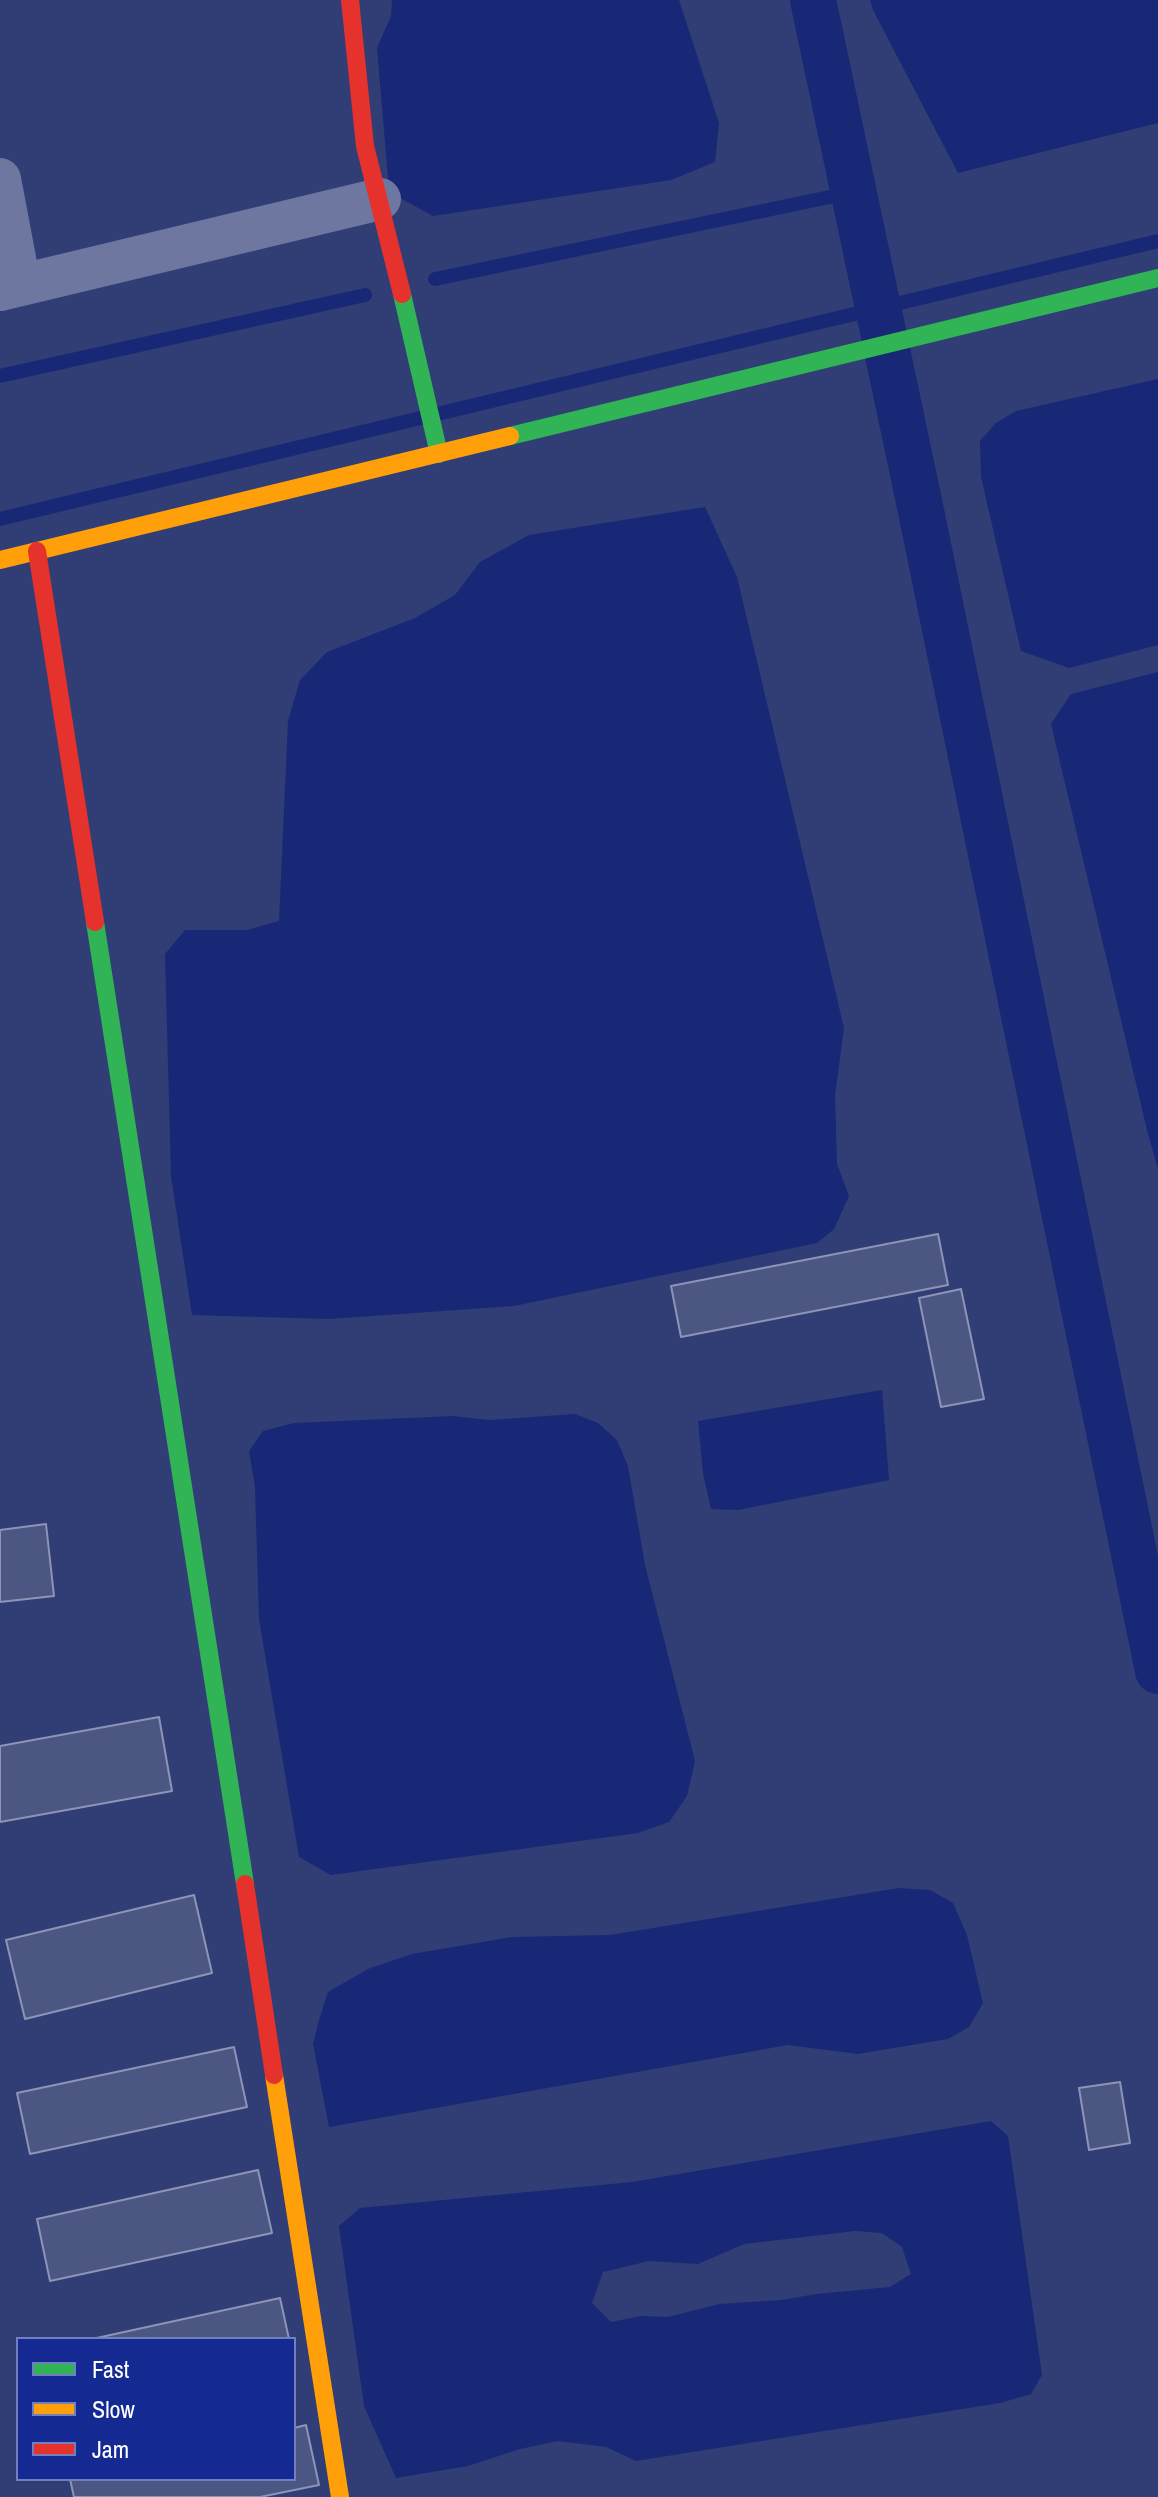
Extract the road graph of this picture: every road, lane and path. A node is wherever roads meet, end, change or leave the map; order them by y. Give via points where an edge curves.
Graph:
1 (350, 0) edge
2 (0, 179) edge
3 (380, 199) junction
4 (1158, 278) edge
5 (10, 288) edge
6 (437, 445) junction
7 (37, 551) junction
8 (0, 560) edge
9 (340, 2497) edge

1 - 3 street via 365,146
2 - 5 street
3 - 5 street
3 - 6 street
4 - 6 street via 793,367
6 - 7 street
7 - 8 street
7 - 9 street

